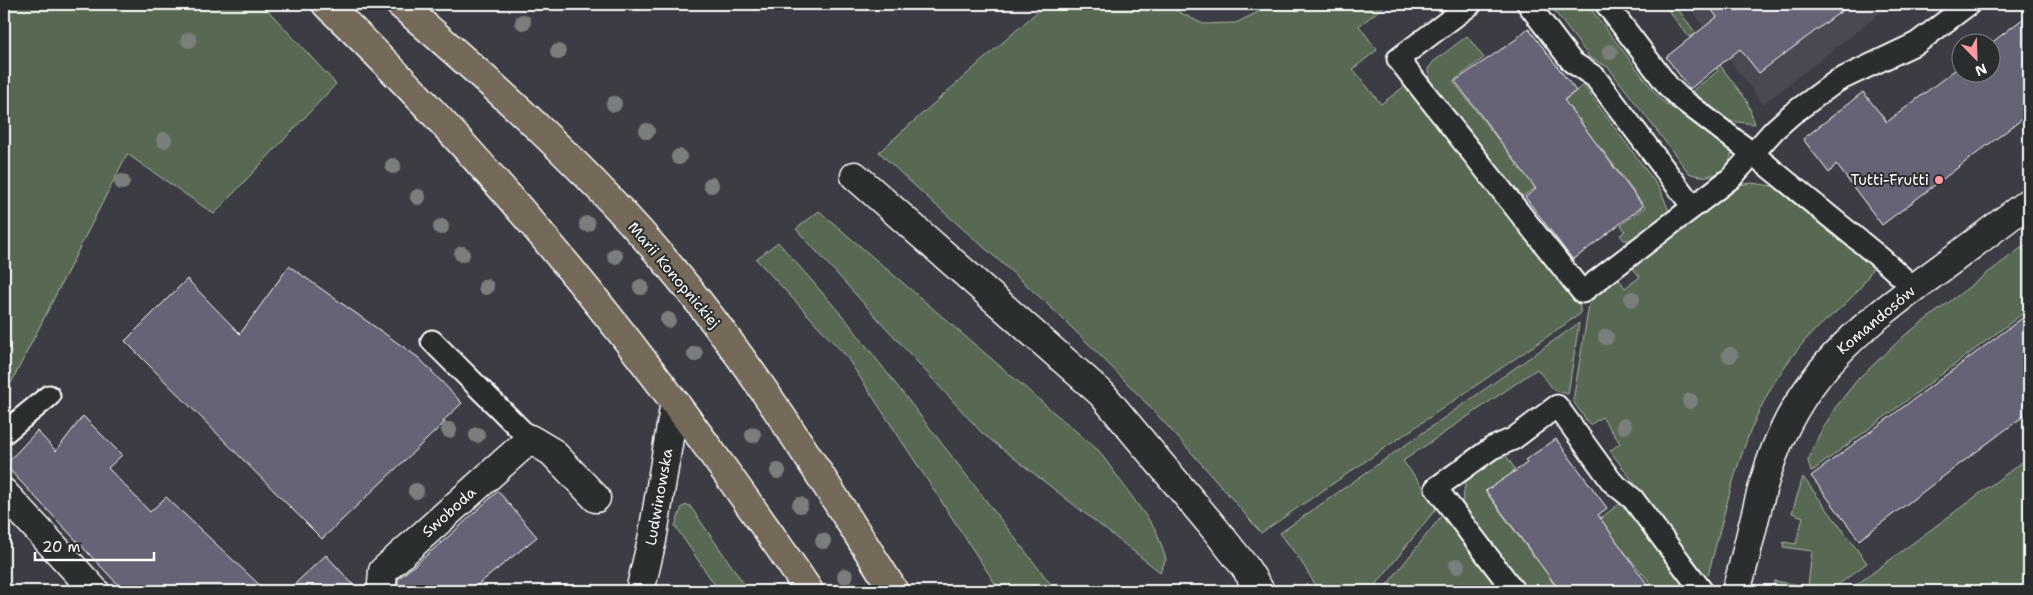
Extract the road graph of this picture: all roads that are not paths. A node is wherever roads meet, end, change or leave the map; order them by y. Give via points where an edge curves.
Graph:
1 (326, 4) edge
2 (400, 4) edge
3 (1471, 4) edge
4 (1528, 4) edge
5 (1606, 4) edge
6 (1969, 4) edge
7 (1753, 154) junction
8 (854, 176) dead end
9 (2029, 202) edge
10 (1693, 207) junction
11 (1914, 288) junction
12 (432, 341) dead end
13 (49, 396) dead end
14 (675, 402) junction
15 (4, 433) edge
16 (530, 439) junction
17 (4, 493) edge
18 (596, 498) dead end
19 (95, 591) edge
20 (383, 591) edge
21 (640, 591) edge
22 (809, 591) edge
23 (894, 591) edge
24 (1260, 591) edge
25 (1514, 591) edge
26 (1702, 591) edge
27 (1736, 591) edge

1 - 14 main road via 420,99 534,225 634,346
2 - 23 main road, Marii Konopnickiej via 522,111 583,171 667,263 772,402
3 - 10 lane via 1398,59 1582,292
4 - 10 lane via 1572,62 1595,77
5 - 7 lane via 1673,92
6 - 7 lane via 1918,42 1837,81 1792,114
7 - 10 lane via 1731,178
7 - 11 lane
8 - 24 street via 1102,394 1215,529
9 - 11 street, Komandosów
11 - 27 street, Komandosów via 1834,354 1800,399 1782,432 1770,464
12 - 16 lane
13 - 15 lane
14 - 21 street, Ludwinowska via 654,532
14 - 22 main road
16 - 18 street via 552,452
16 - 20 street, Swoboda via 383,571
17 - 19 street
25 - 26 lane via 1436,488 1492,448 1513,440 1557,406 1612,482 1633,499

